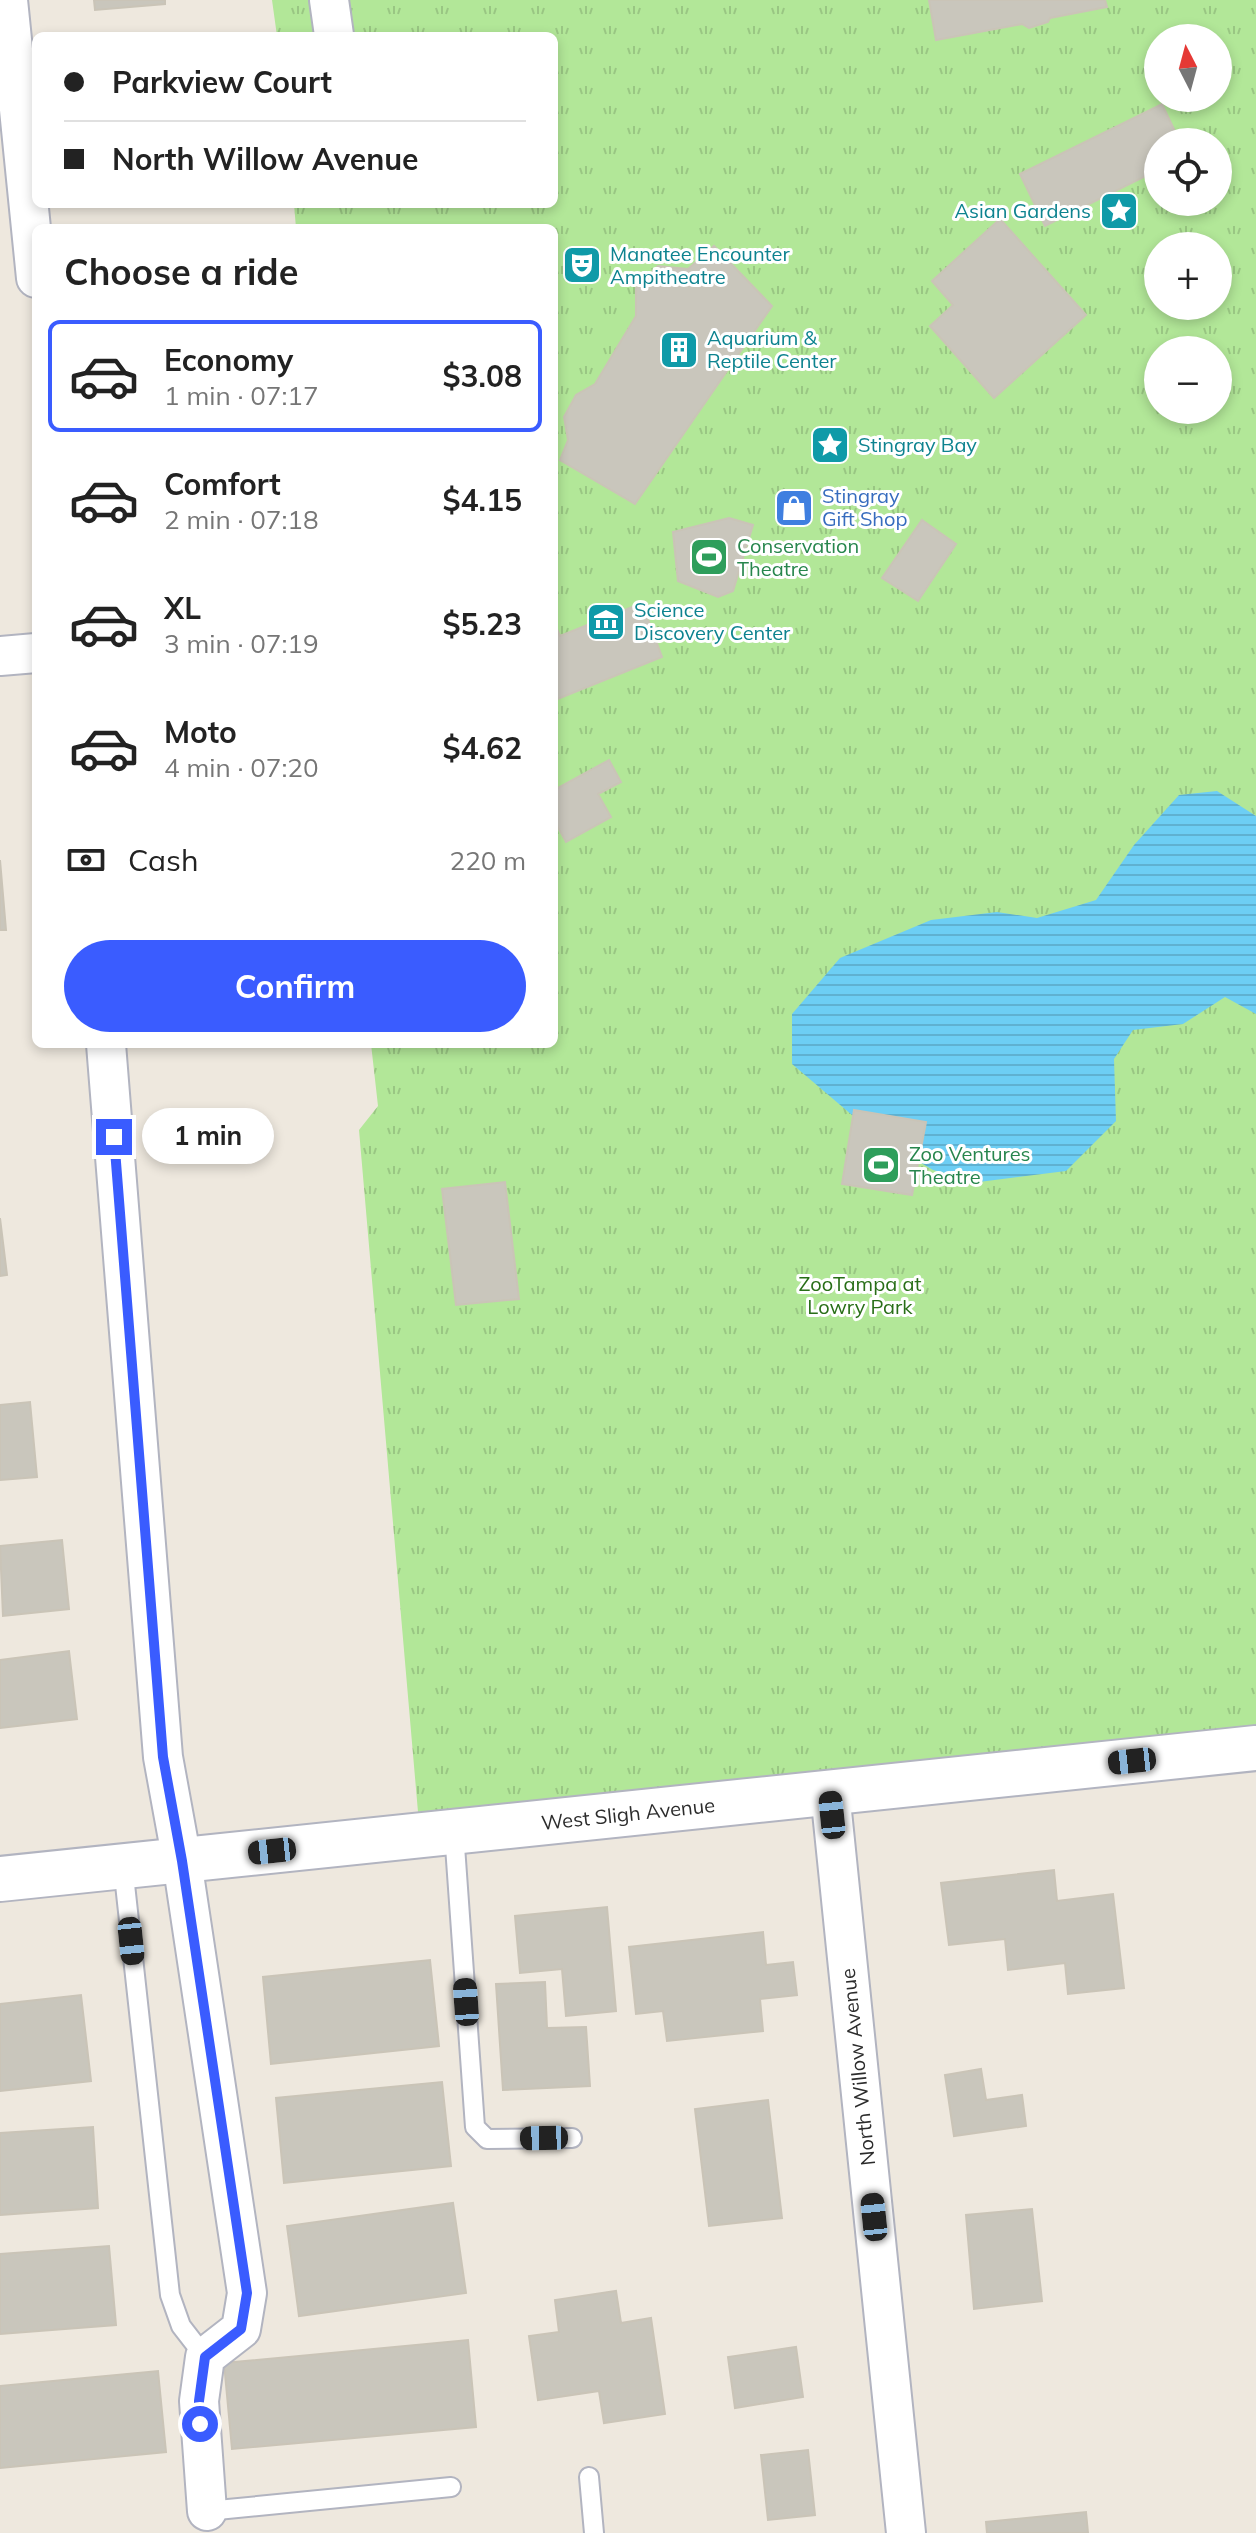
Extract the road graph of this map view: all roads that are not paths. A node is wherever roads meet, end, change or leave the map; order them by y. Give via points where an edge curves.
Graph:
1 (8, 0) edge
2 (329, 0) edge
3 (334, 32) edge
4 (32, 238) edge
5 (32, 653) edge
6 (0, 656) edge
7 (106, 1048) edge
8 (1256, 1748) edge
9 (830, 1792) junction
10 (454, 1832) junction
11 (182, 1861) junction
12 (123, 1866) junction
13 (0, 1879) edge
14 (572, 2138) dead end
15 (205, 2357) junction
16 (589, 2477) dead end
17 (451, 2487) dead end
18 (207, 2511) joint
19 (594, 2533) edge
20 (906, 2533) edge

1 - 4 street
2 - 3 street
5 - 6 street
7 - 11 street via 163,1757
8 - 9 main road, West Sligh Avenue
9 - 10 main road, West Sligh Avenue
9 - 20 street, North Willow Avenue
10 - 11 main road, West Sligh Avenue
10 - 14 lane via 475,2127 487,2139
11 - 12 main road, West Sligh Avenue
11 - 15 street via 247,2293 241,2329
12 - 13 main road, West Sligh Avenue
12 - 15 lane via 170,2295 181,2326
15 - 18 street via 199,2401
16 - 19 lane
17 - 18 lane

